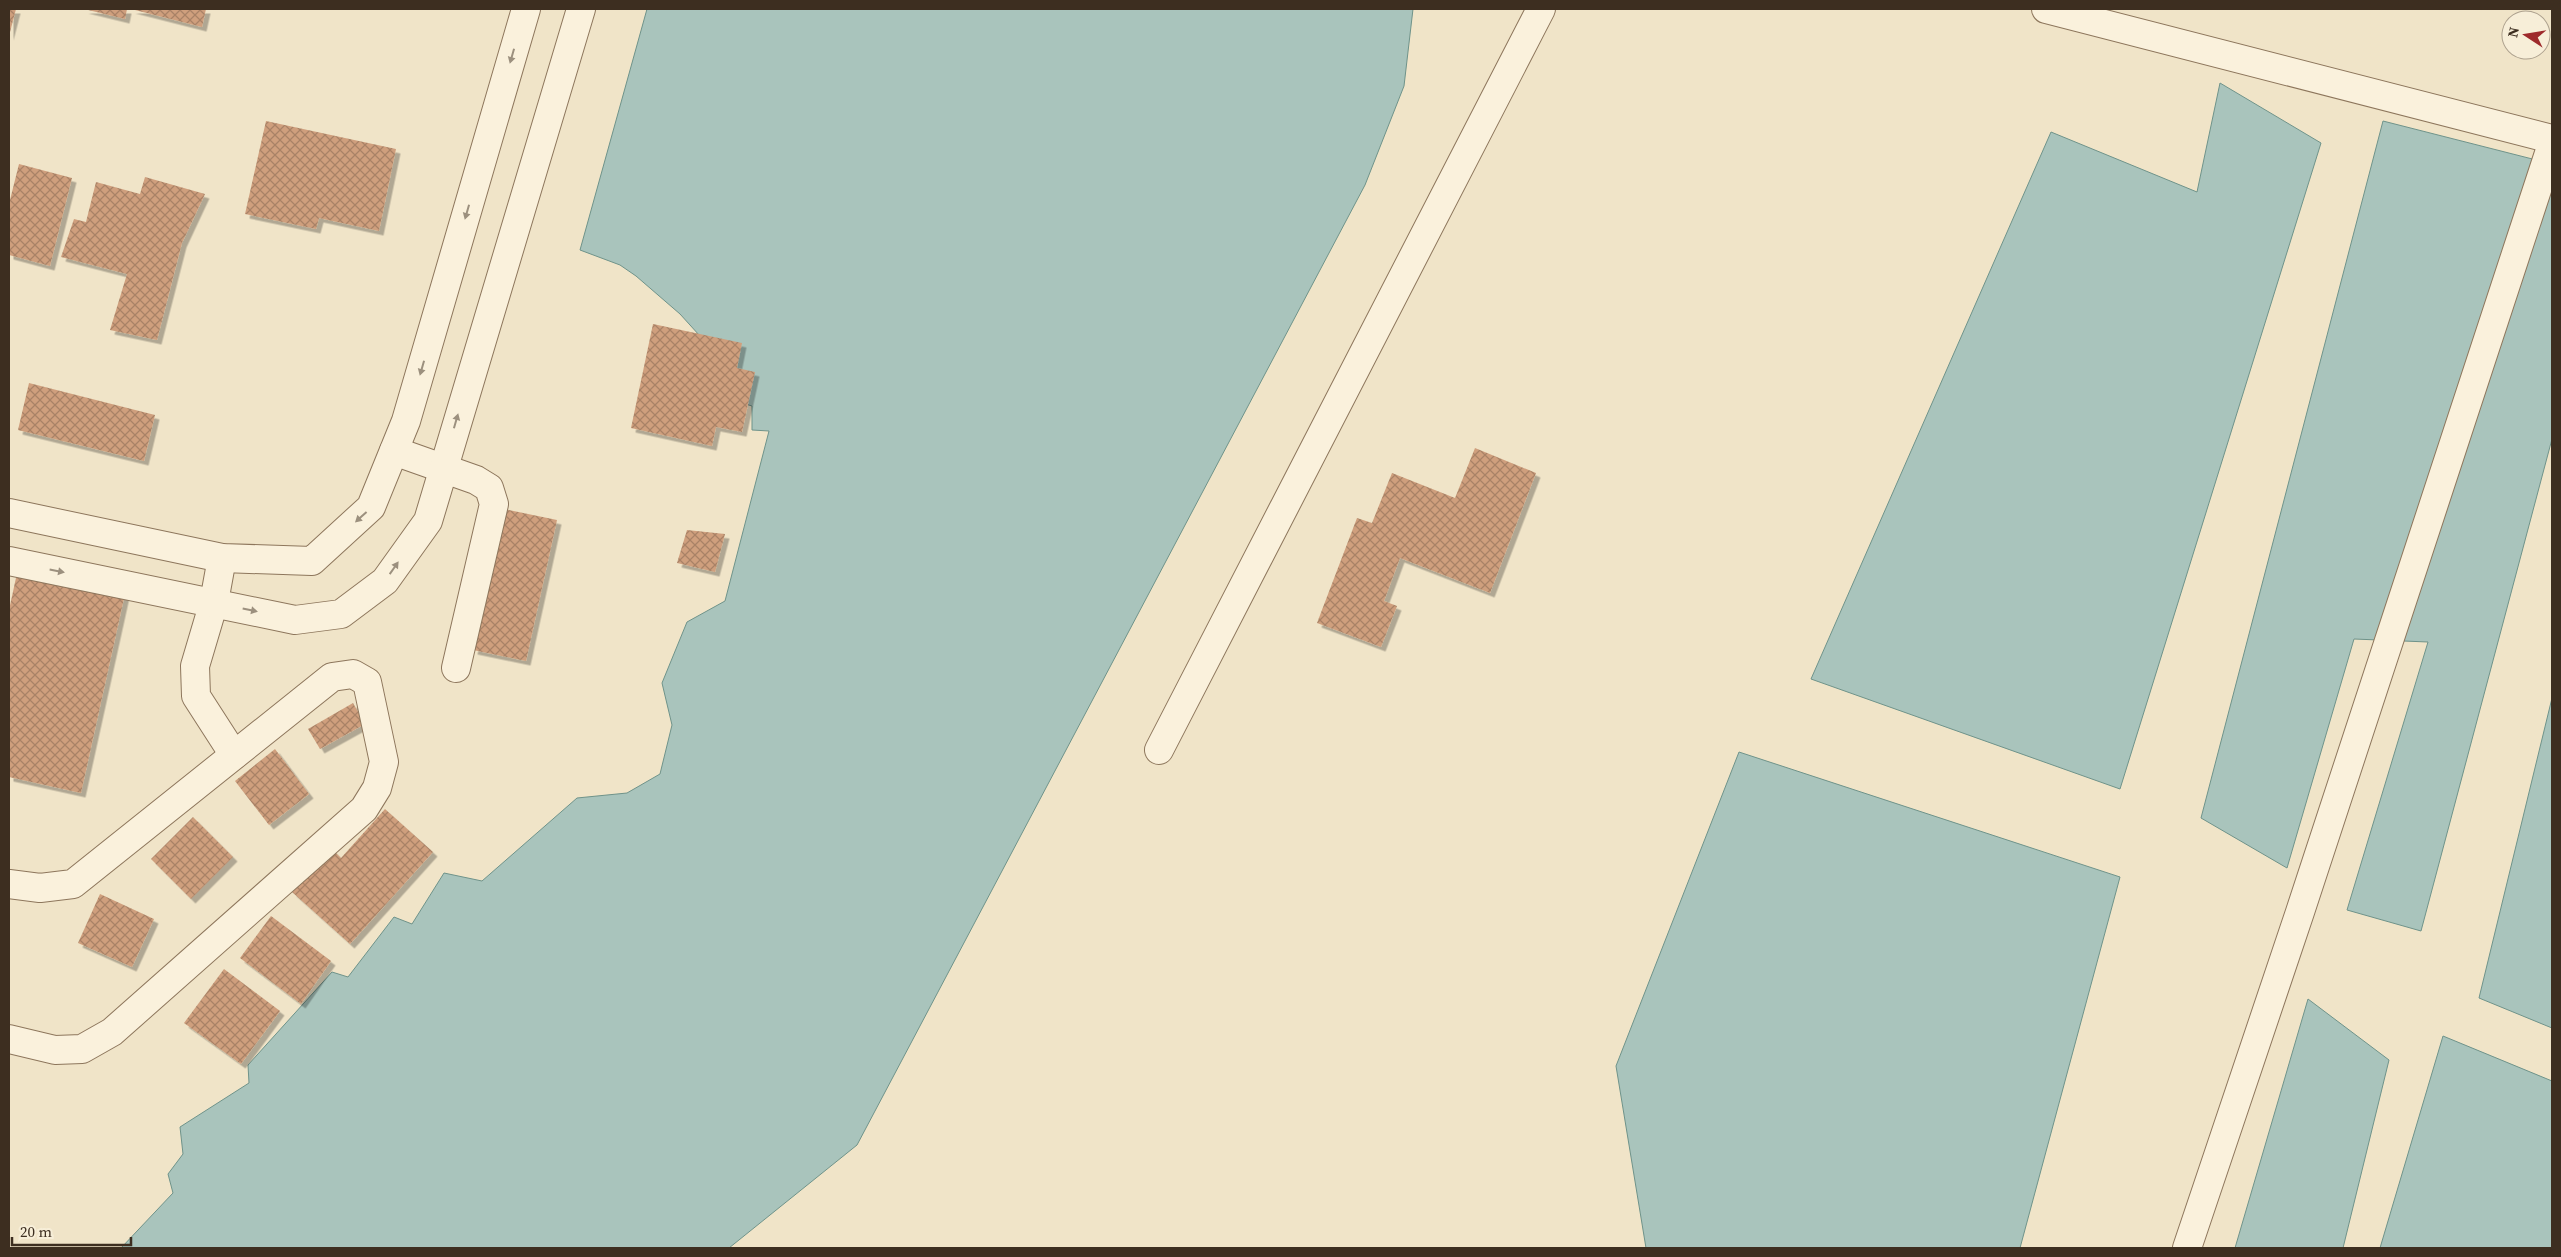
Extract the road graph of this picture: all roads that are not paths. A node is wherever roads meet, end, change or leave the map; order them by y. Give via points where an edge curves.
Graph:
1 (526, 9) edge
2 (581, 9) edge
3 (1541, 9) edge
4 (2046, 9) edge
5 (2552, 139) edge
6 (2552, 144) edge
7 (394, 451) junction
8 (443, 468) junction
9 (9, 513) edge
10 (222, 558) junction
11 (9, 562) edge
12 (214, 602) junction
13 (456, 668) dead end
14 (1159, 750) dead end
15 (234, 755) junction
16 (9, 884) edge
17 (9, 1039) edge
18 (2187, 1248) edge

1 -> 7 street via 406,421
8 -> 2 street
3 - 14 street
4 - 5 street
6 - 18 street
7 - 8 street
7 -> 10 street via 371,507 312,561
12 -> 8 street via 295,620 341,614 385,582 428,521
8 - 13 street via 489,488 494,504
9 - 10 street
10 - 12 street
11 -> 12 street
12 - 15 street via 195,666 196,696
15 - 16 street via 73,884 40,888
15 - 17 street via 332,677 353,674 367,682 384,762 377,788 364,809 112,1032 82,1049 56,1050

